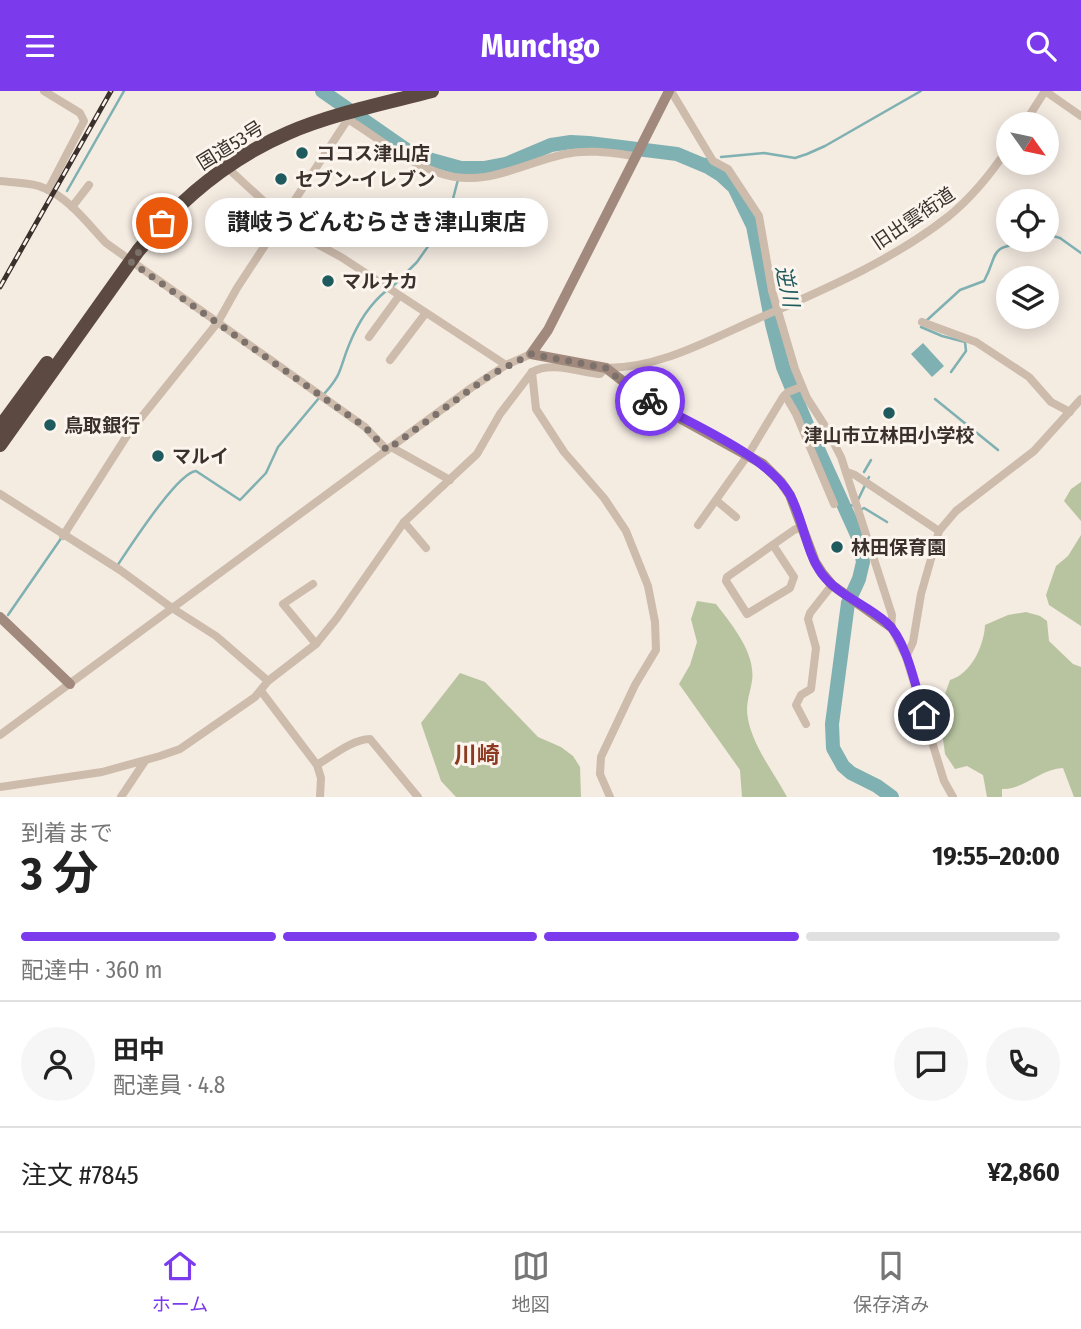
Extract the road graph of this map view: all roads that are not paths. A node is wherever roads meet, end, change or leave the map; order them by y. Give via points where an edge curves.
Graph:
1 (44, 91) edge
2 (398, 91) edge
3 (432, 91) edge
4 (670, 91) edge
5 (1045, 91) edge
6 (360, 106) junction
7 (1032, 112) edge
8 (341, 115) junction
9 (1081, 116) edge
10 (637, 152) junction
11 (222, 165) junction
12 (996, 165) edge
13 (0, 181) edge
14 (89, 185) dead end
15 (48, 190) junction
16 (72, 207) junction
17 (282, 222) junction
18 (127, 259) junction
19 (399, 296) junction
20 (773, 312) junction
21 (425, 314) junction
22 (86, 316) junction
23 (218, 322) junction
24 (922, 322) dead end
25 (369, 337) dead end
26 (531, 354) junction
27 (390, 361) dead end
28 (506, 365) junction
29 (606, 368) junction
30 (531, 372) junction
31 (793, 391) junction
32 (1081, 399) edge
33 (1070, 412) junction
34 (0, 427) edge
35 (0, 445) edge
36 (389, 448) junction
37 (748, 456) junction
38 (846, 472) junction
39 (450, 480) junction
40 (0, 494) edge
41 (717, 501) junction
42 (834, 504) dead end
43 (736, 517) dead end
44 (404, 522) junction
45 (698, 525) dead end
46 (803, 526) junction
47 (939, 531) junction
48 (63, 535) junction
49 (773, 545) junction
50 (426, 548) dead end
51 (313, 584) dead end
52 (836, 588) junction
53 (172, 608) junction
54 (0, 617) edge
55 (891, 627) junction
56 (316, 644) junction
57 (906, 657) junction
58 (268, 681) junction
59 (70, 684) junction
60 (261, 691) junction
61 (806, 724) dead end
62 (0, 735) edge
63 (145, 761) junction
64 (317, 765) junction
65 (0, 786) edge
66 (950, 795) edge
67 (121, 797) edge
68 (320, 797) edge
69 (418, 797) edge
70 (610, 797) edge

1 - 15 street via 80,113 84,121
2 - 6 highway, 国道53号
3 - 6 highway, 国道53号
4 - 10 street
4 - 20 street via 713,161 728,169 759,216
5 - 7 street
5 - 9 street
6 - 8 highway, 国道53号
8 - 10 street via 413,160 450,176 491,177 567,153
8 - 11 highway, 国道53号 via 289,132
8 - 17 street
10 - 26 street via 548,330
11 - 17 street
11 - 18 highway, 国道53号
12 - 20 street, 旧出雲街道 via 947,217 915,239
13 - 15 street
14 - 16 street
15 - 16 street
16 - 18 street
17 - 19 street
17 - 23 street
18 - 22 highway, 国道53号
18 - 23 street
19 - 21 street
19 - 25 street
20 - 29 street, 旧出雲街道 via 663,358
20 - 31 street
21 - 27 street
21 - 28 street
22 - 34 highway, 国道53号
22 - 35 highway, 国道53号
23 - 36 street
23 - 48 street via 128,435
24 - 33 street via 976,342 1029,377 1051,402
26 - 28 street
26 - 29 street
28 - 36 street
29 - 30 street, 旧出雲街道 via 600,374 553,367
29 - 37 street via 647,400
30 - 39 street via 477,454
30 - 70 street via 536,409 626,531 648,586 656,622 656,650 601,757 600,774
31 - 37 street
31 - 38 street via 833,441
31 - 42 street via 796,414
32 - 33 street
33 - 47 street via 1034,451 956,511
36 - 39 street
36 - 53 street
37 - 41 street
37 - 46 street via 782,482
38 - 47 street
38 - 55 street via 892,615
39 - 44 street
40 - 48 street
41 - 43 street
41 - 45 street
44 - 50 street
44 - 56 street
46 - 49 street
46 - 52 street via 815,562
47 - 57 street
48 - 53 street
49 - 49 street via 794,577 790,588 747,614 727,577
51 - 56 street via 283,604
52 - 55 street
52 - 61 street via 808,619 815,660 811,689 796,705
53 - 58 street via 216,636
53 - 59 street
54 - 59 street
55 - 57 street
56 - 58 street
57 - 66 street
58 - 60 street
59 - 62 street
60 - 63 street via 180,749
60 - 64 street
63 - 65 street via 102,772
63 - 67 street
64 - 68 street
64 - 69 street via 370,739

